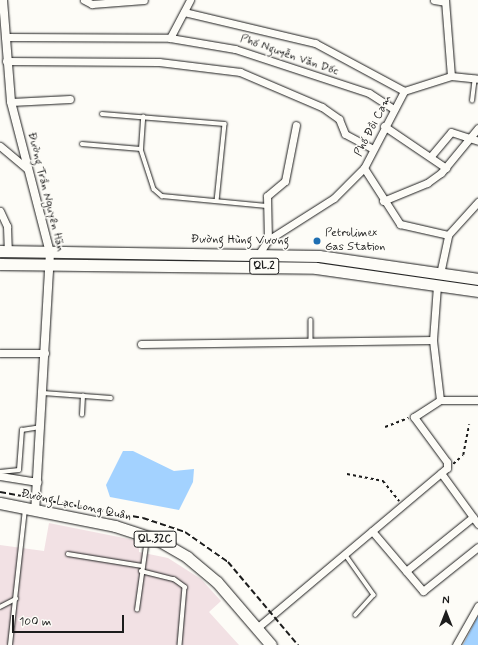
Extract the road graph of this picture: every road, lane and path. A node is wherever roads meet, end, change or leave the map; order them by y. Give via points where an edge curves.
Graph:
1 (3, 0) edge
2 (84, 0) edge
3 (144, 0) edge
4 (190, 0) edge
5 (434, 0) edge
6 (445, 1) edge
7 (184, 12) junction
8 (4, 37) junction
9 (170, 38) junction
10 (6, 61) junction
11 (451, 76) junction
12 (477, 79) edge
13 (404, 91) junction
14 (70, 99) dead end
15 (472, 101) dead end
16 (11, 102) junction
17 (394, 109) junction
18 (102, 114) dead end
19 (143, 117) junction
20 (296, 125) dead end
21 (384, 126) junction
22 (478, 128) edge
23 (475, 139) edge
24 (82, 144) dead end
25 (0, 146) edge
26 (141, 149) junction
27 (373, 149) junction
28 (430, 156) junction
29 (364, 168) junction
30 (446, 168) junction
31 (27, 169) junction
32 (217, 201) junction
33 (383, 201) junction
34 (478, 202) edge
35 (267, 206) junction
36 (0, 211) edge
37 (448, 236) junction
38 (268, 240) junction
39 (4, 251) edge
40 (50, 253) junction
41 (257, 254) junction
42 (0, 264) edge
43 (49, 265) junction
44 (251, 266) junction
45 (440, 274) junction
46 (478, 279) edge
47 (437, 286) junction
48 (478, 292) edge
49 (311, 320) dead end
50 (433, 340) junction
51 (311, 341) junction
52 (141, 344) dead end
53 (0, 353) edge
54 (45, 353) junction
55 (43, 393) junction
56 (83, 396) junction
57 (110, 398) dead end
58 (440, 400) junction
59 (478, 400) edge
60 (82, 415) dead end
61 (414, 417) junction
62 (469, 425) dead end
63 (41, 427) junction
64 (385, 427) dead end
65 (448, 465) junction
66 (0, 472) edge
67 (441, 473) junction
68 (347, 474) dead end
69 (0, 476) edge
70 (38, 482) junction
71 (0, 503) edge
72 (402, 506) junction
73 (30, 509) junction
74 (472, 517) junction
75 (478, 524) edge
76 (372, 531) junction
77 (148, 536) junction
78 (478, 547) edge
79 (68, 554) dead end
80 (345, 554) junction
81 (142, 566) junction
82 (141, 571) junction
83 (406, 571) junction
84 (16, 599) junction
85 (478, 606) edge
86 (0, 607) edge
87 (137, 610) dead end
88 (356, 615) dead end
89 (258, 627) junction
90 (10, 645) edge
91 (180, 645) edge
92 (271, 645) edge
93 (456, 645) edge

1 - 8 street, Đường Trần Nguyên Hãn
2 - 3 street via 92,4
4 - 7 street
5 - 6 street
6 - 11 street
7 - 9 street
7 - 13 street via 315,42
8 - 9 street, Phố Nguyễn Văn Dốc
8 - 10 street, Đường Trần Nguyên Hãn
9 - 17 street, Phố Nguyễn Văn Dốc via 253,54 369,93
10 - 16 street, Đường Trần Nguyên Hãn
10 - 27 street via 159,62 240,72 322,107 339,119 345,134
11 - 12 street, Phố Đồi Cam
11 - 13 street, Phố Đồi Cam
12 - 15 lane
13 - 17 street, Phố Đồi Cam
14 - 16 street
16 - 31 street, Đường Trần Nguyên Hãn
17 - 21 street, Phố Đồi Cam
18 - 19 lane
19 - 26 lane
19 - 32 lane via 225,124
20 - 35 street via 285,181 270,191
21 - 27 street, Phố Đồi Cam
21 - 28 street
22 - 23 street
23 - 28 street via 451,132
23 - 30 street
24 - 26 lane
25 - 31 street
26 - 32 lane via 156,193
27 - 29 street, Phố Đồi Cam
28 - 30 street
29 - 33 street
29 - 38 street, Phố Đồi Cam via 334,198
30 - 33 street via 427,183
31 - 40 street, Đường Trần Nguyên Hãn
32 - 35 lane
33 - 37 street via 400,224
34 - 37 street
35 - 38 street
36 - 39 street via 7,226
37 - 45 street
38 - 41 street, Phố Đồi Cam
39 - 40 main road, Đường Hùng Vương / QL.2
40 - 41 main road, Đường Hùng Vương / QL.2
40 - 43 street, Đường Trần Nguyên Hãn
41 - 44 street, Phố Đồi Cam
41 - 45 main road, Đường Hùng Vương / QL.2 via 319,256
42 - 43 main road, Đường Hùng Vương / QL.2
43 - 44 main road, Đường Hùng Vương / QL.2
43 - 54 street, Đường Trần Nguyên Hãn
44 - 47 main road, Đường Hùng Vương / QL.2 via 316,268
45 - 46 main road, Đường Hùng Vương / QL.2
47 - 48 main road, Đường Hùng Vương / QL.2
47 - 50 street
49 - 51 lane
50 - 51 street
50 - 58 street
51 - 52 street
53 - 54 street
54 - 55 street, Đường Trần Nguyên Hãn
55 - 56 lane
55 - 63 street, Đường Trần Nguyên Hãn
56 - 57 lane
56 - 60 lane
58 - 59 street
58 - 61 street
61 - 64 path
61 - 65 street
62 - 65 path via 463,455
63 - 66 lane via 22,430 19,470
63 - 70 street, Đường Trần Nguyên Hãn
65 - 67 street
67 - 72 street
67 - 74 street
68 - 72 path via 383,481
69 - 70 street
70 - 73 street, Đường Trần Nguyên Hãn
71 - 73 main road, Đường Lạc Long Quân / QL.32C
72 - 76 street
73 - 77 main road, Đường Lạc Long Quân / QL.32C
73 - 84 lane
74 - 75 street
74 - 83 street
76 - 80 street
76 - 83 street
77 - 81 lane
77 - 89 main road, Đường Lạc Long Quân / QL.32C via 187,557 208,574
78 - 83 street via 425,590 420,590
79 - 81 lane
80 - 88 lane via 374,595
80 - 89 street
81 - 82 lane
82 - 87 lane
82 - 91 lane via 174,579 185,587
84 - 86 lane
84 - 90 lane
85 - 93 street
89 - 92 main road, Đường Lạc Long Quân / QL.32C

